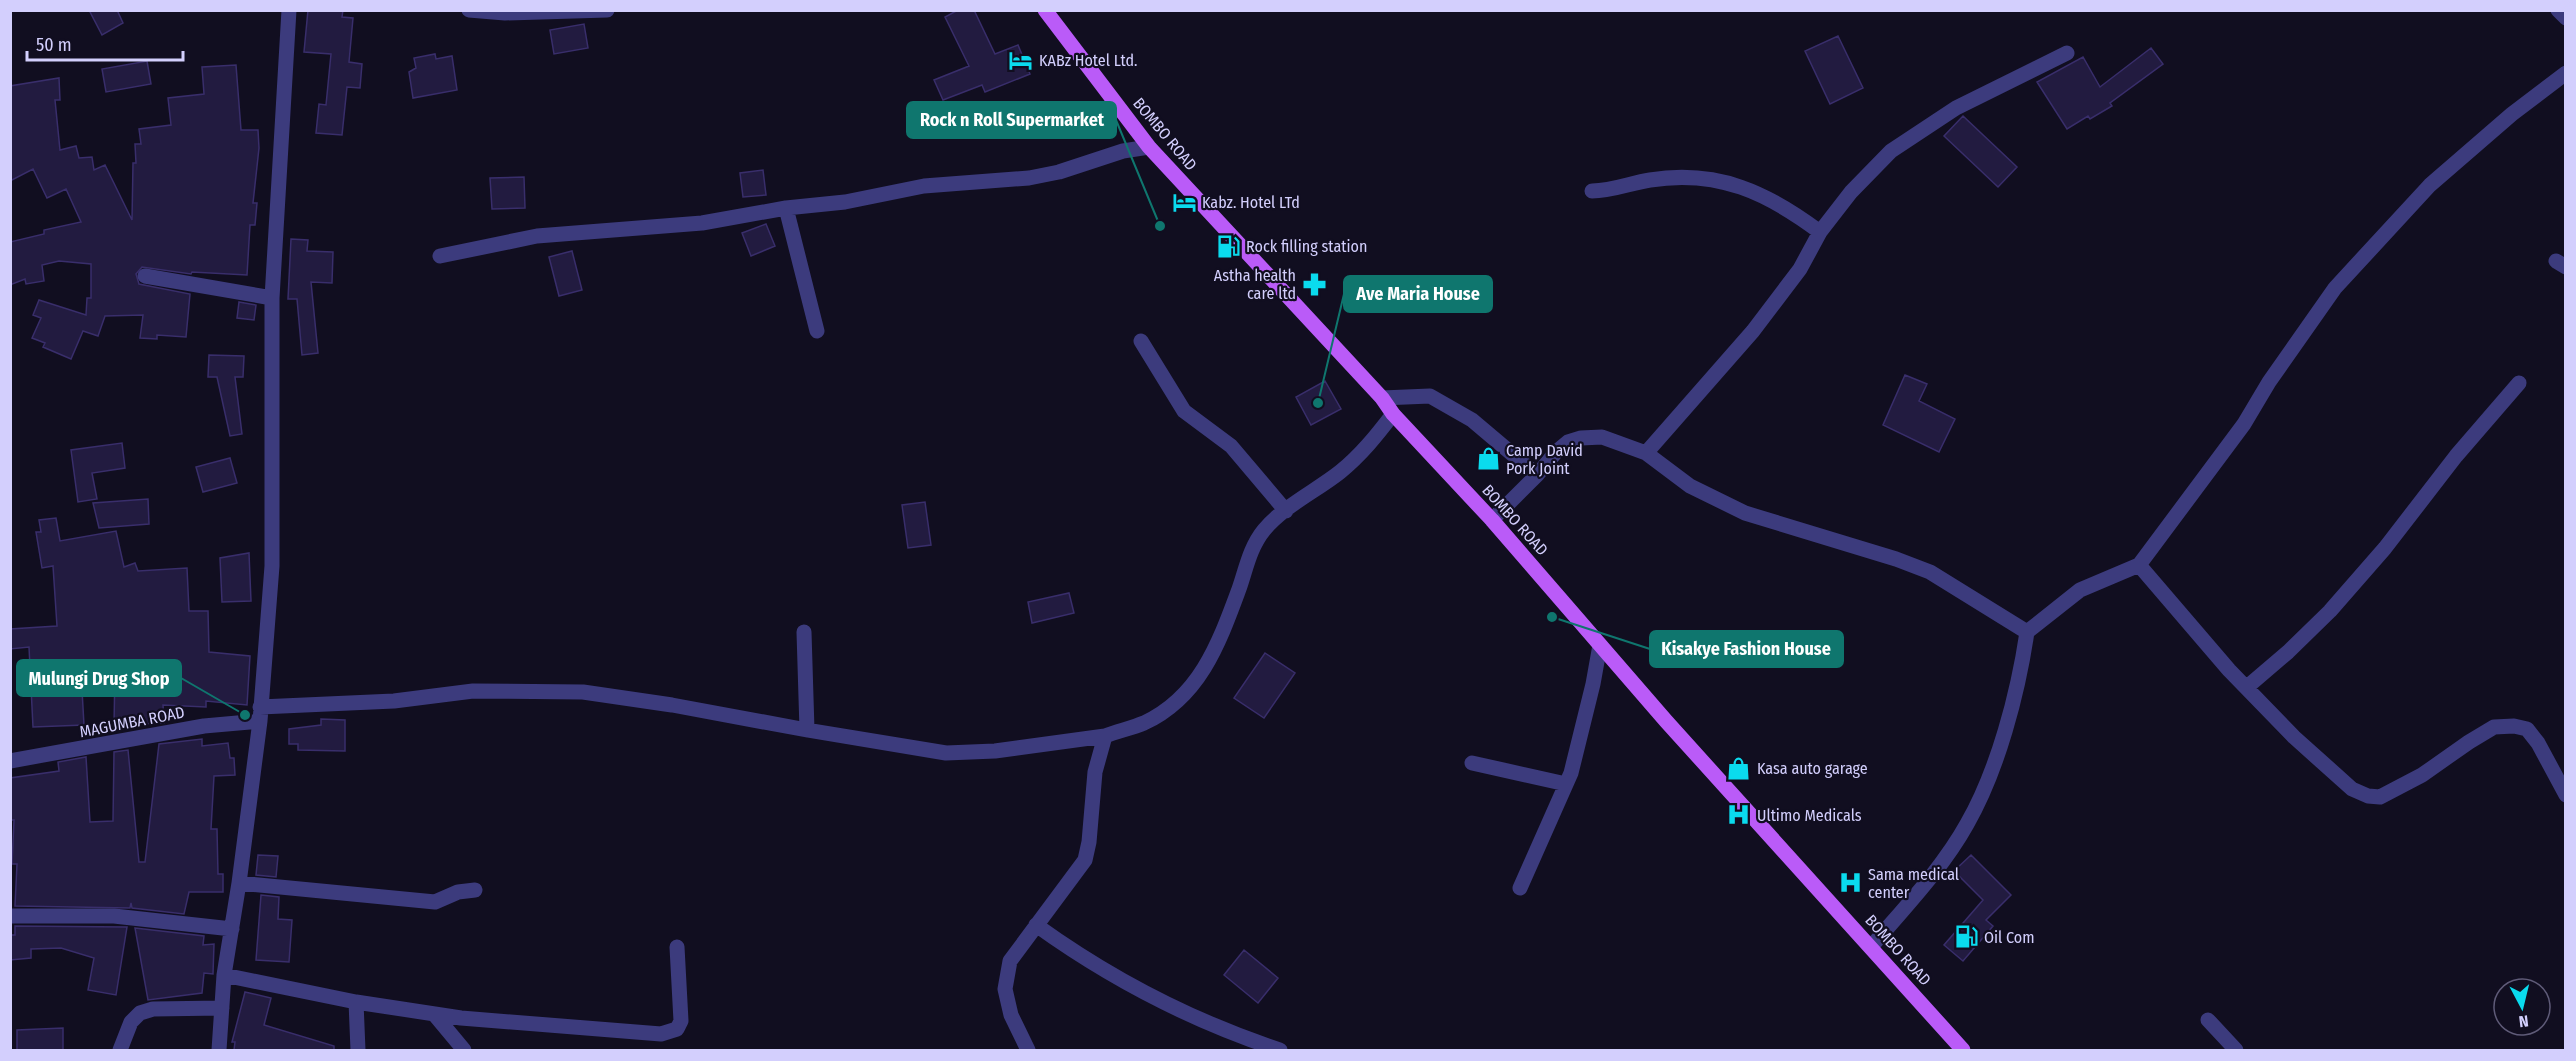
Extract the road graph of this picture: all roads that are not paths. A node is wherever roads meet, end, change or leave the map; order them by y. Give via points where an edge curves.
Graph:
1 (289, 10) edge
2 (469, 10) edge
3 (607, 10) edge
4 (1045, 10) edge
5 (2558, 10) edge
6 (2565, 18) edge
7 (2067, 53) dead end
8 (2565, 73) edge
9 (1149, 147) junction
10 (1592, 191) dead end
11 (786, 208) junction
12 (1820, 232) junction
13 (440, 256) dead end
14 (145, 276) dead end
15 (272, 298) junction
16 (817, 331) dead end
17 (1141, 341) dead end
18 (2519, 383) dead end
19 (1382, 398) junction
20 (1393, 414) junction
21 (1646, 453) junction
22 (1537, 475) junction
23 (1286, 511) junction
24 (1492, 520) junction
25 (2139, 565) junction
26 (804, 632) dead end
27 (2027, 632) junction
28 (1600, 645) junction
29 (2247, 687) junction
30 (260, 714) junction
31 (807, 730) junction
32 (1105, 736) junction
33 (10, 760) edge
34 (1472, 763) dead end
35 (1566, 784) junction
36 (2565, 795) edge
37 (239, 884) junction
38 (1520, 888) dead end
39 (475, 890) dead end
40 (10, 916) edge
41 (1036, 925) junction
42 (232, 929) junction
43 (677, 946) dead end
44 (1871, 947) junction
45 (224, 975) junction
46 (356, 1002) junction
47 (222, 1008) junction
48 (434, 1014) junction
49 (2208, 1020) dead end
50 (120, 1050) edge
51 (219, 1050) edge
52 (358, 1050) edge
53 (464, 1050) edge
54 (1028, 1050) edge
55 (1280, 1050) edge
56 (1963, 1050) edge
57 (2236, 1050) edge

1 - 15 street
2 - 3 street
4 - 9 main road, BOMBO ROAD
5 - 6 street
7 - 12 street via 1956,108 1891,151 1851,192
8 - 25 street via 2430,185 2335,288 2244,424
9 - 11 street via 1029,178 924,186 845,202
9 - 19 main road, BOMBO ROAD
10 - 12 street via 1652,179 1704,178 1761,194
11 - 13 street via 691,224 537,236
11 - 16 street
12 - 21 street via 1800,269 1753,331
14 - 15 street
15 - 30 street via 272,566
17 - 23 street via 1184,411 1231,446
18 - 29 street via 2330,611
19 - 20 main road, BOMBO ROAD
19 - 22 street via 1430,396 1473,420
20 - 23 street, MAGUMBA ROAD via 1342,471
20 - 24 main road, BOMBO ROAD
21 - 22 street via 1602,437 1581,438 1556,452
21 - 27 street via 1690,486 1745,513 1930,572
22 - 24 street
23 - 32 street, MAGUMBA ROAD via 1265,530 1252,550 1220,636 1194,686 1170,708 1143,723
24 - 28 main road, BOMBO ROAD
25 - 27 street via 2080,590
25 - 29 street
26 - 31 street
27 - 44 street via 2022,671 2006,726 1967,823 1949,852
28 - 35 street
28 - 44 main road, BOMBO ROAD
29 - 36 street via 2294,737 2352,789 2368,796 2380,797 2422,775 2494,727 2514,726 2527,729 2538,743
30 - 31 street, MAGUMBA ROAD via 472,692 583,692
30 - 33 street, MAGUMBA ROAD
30 - 37 street
31 - 32 street, MAGUMBA ROAD via 946,753 995,751
32 - 41 street via 1095,772 1085,860
34 - 35 street
35 - 38 street
37 - 39 street via 435,902
37 - 42 street
40 - 42 street via 114,916
41 - 54 street via 1010,961 1005,989 1011,1015
41 - 55 street via 1136,990
42 - 45 street
43 - 48 street via 681,1021 677,1029 661,1034
44 - 56 main road, BOMBO ROAD
45 - 46 street
45 - 47 street
46 - 48 street
46 - 52 street
47 - 50 street via 140,1013 131,1022
47 - 51 street
48 - 53 street
49 - 57 street

